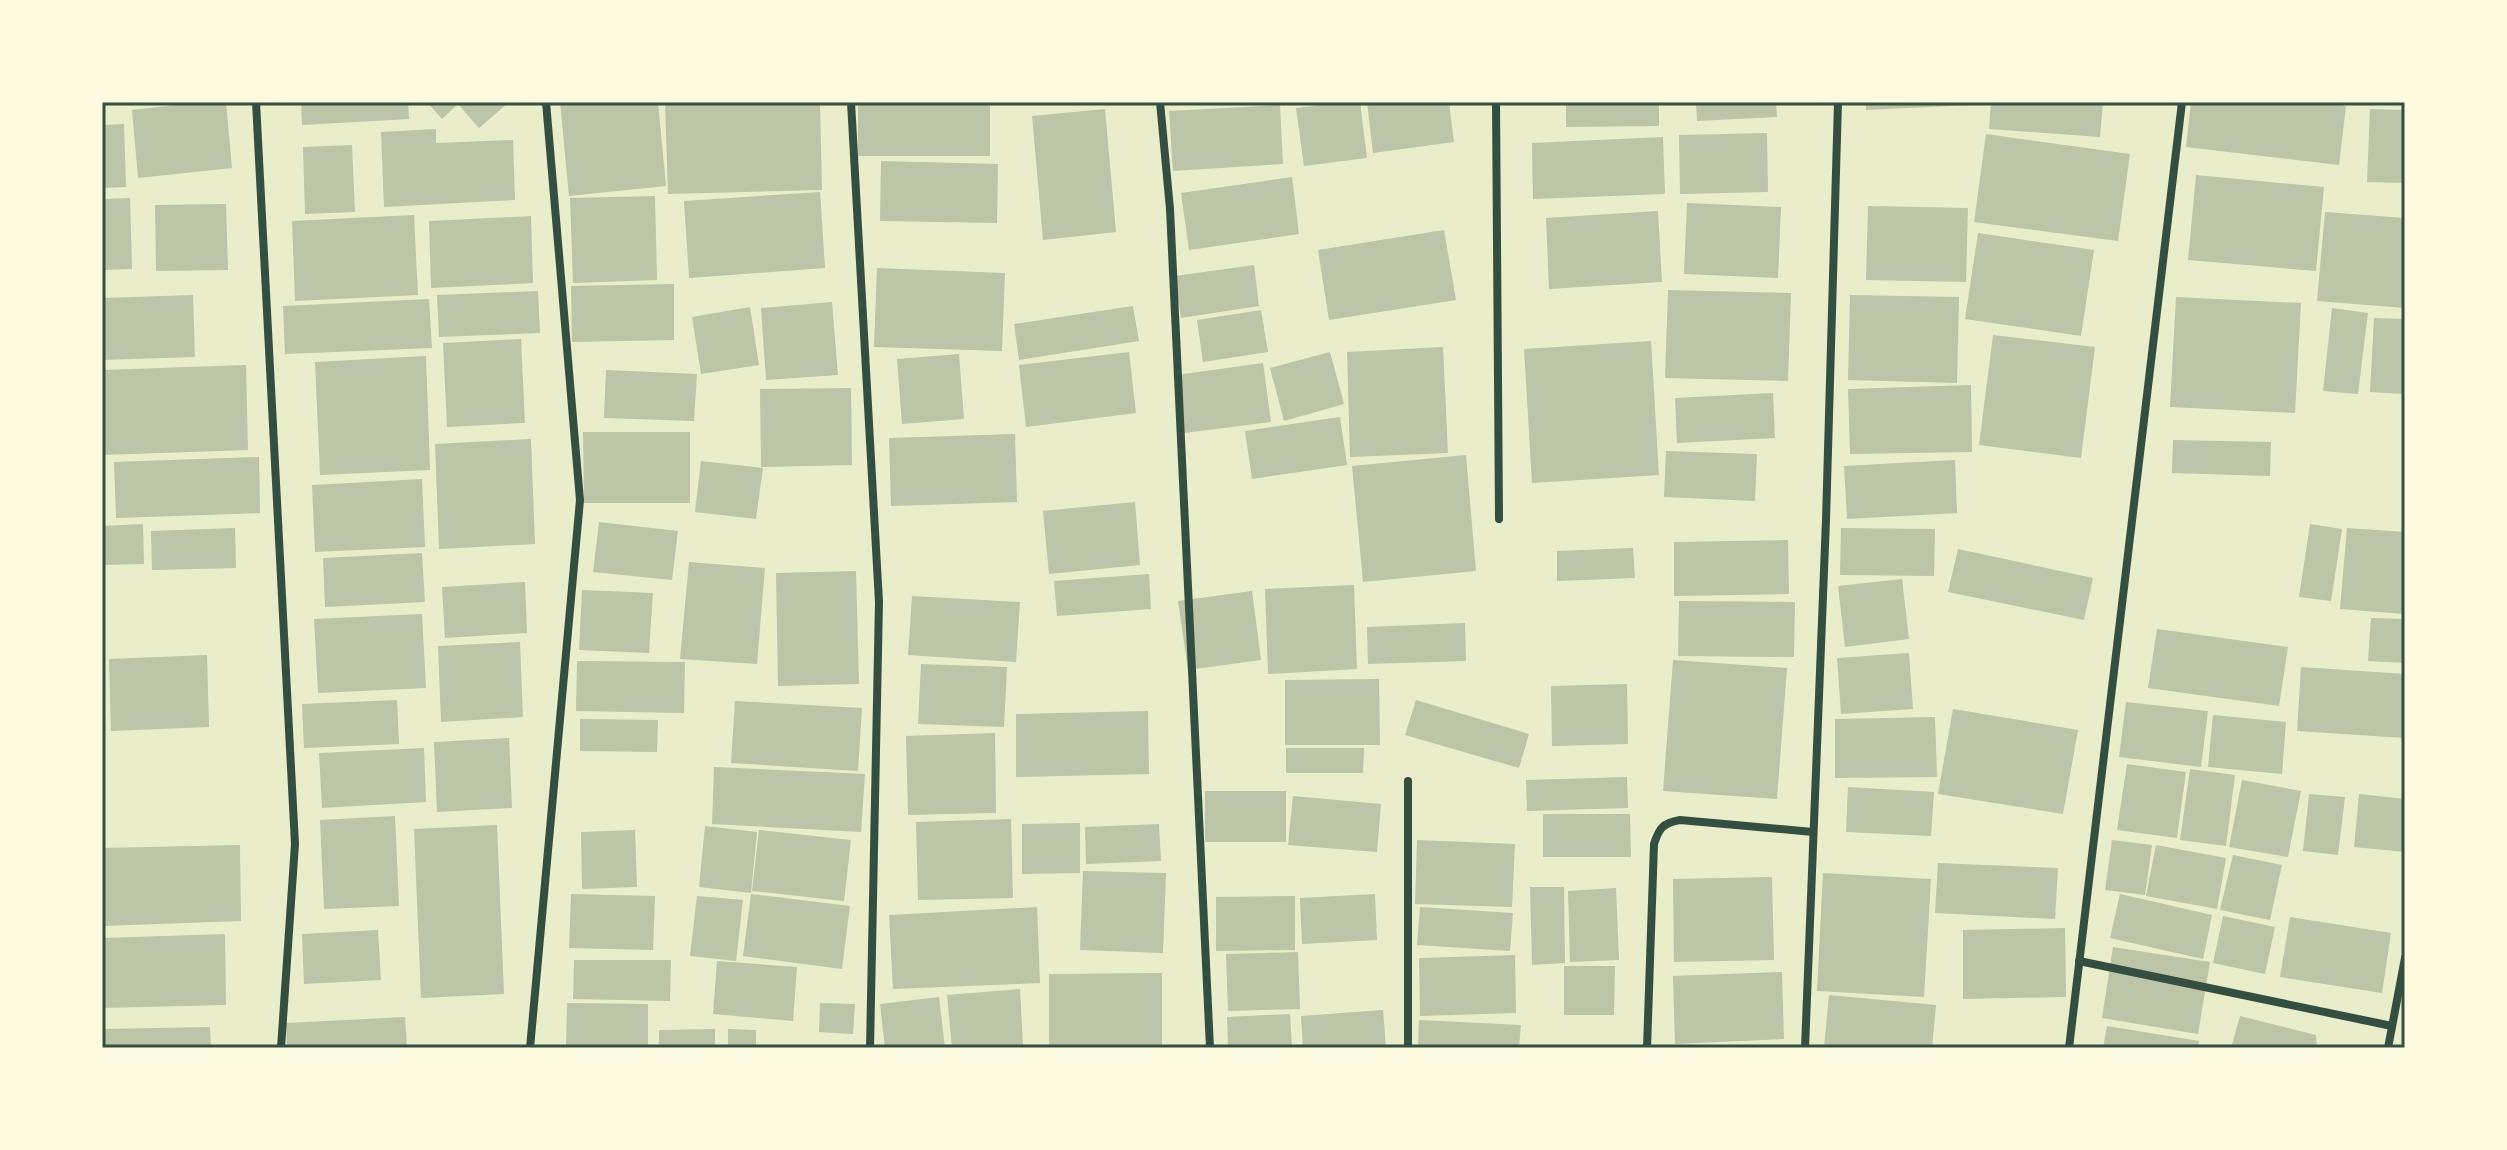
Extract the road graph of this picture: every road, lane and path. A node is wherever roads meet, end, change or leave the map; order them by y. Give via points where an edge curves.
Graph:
1 (256, 102) edge
2 (546, 102) edge
3 (851, 102) edge
4 (1160, 102) edge
5 (1496, 102) edge
6 (1838, 102) edge
7 (2182, 102) edge
8 (1499, 519) dead end
9 (1408, 781) dead end
10 (1813, 832) junction
11 (2405, 958) edge
12 (2079, 961) junction
13 (2392, 1026) junction
14 (281, 1048) edge
15 (530, 1048) edge
16 (870, 1048) edge
17 (1210, 1048) edge
18 (1408, 1048) edge
19 (1647, 1048) edge
20 (1805, 1048) edge
21 (2069, 1048) edge
22 (2388, 1048) edge

1 - 14 street via 295,844
2 - 15 street via 580,500
3 - 16 street via 879,602
4 - 17 street via 1170,209
5 - 8 street
6 - 10 street
7 - 12 street
9 - 18 street
10 - 19 street via 1680,820 1666,822 1659,830 1654,844
10 - 20 street
11 - 13 street
12 - 13 street
12 - 21 street
13 - 22 street

